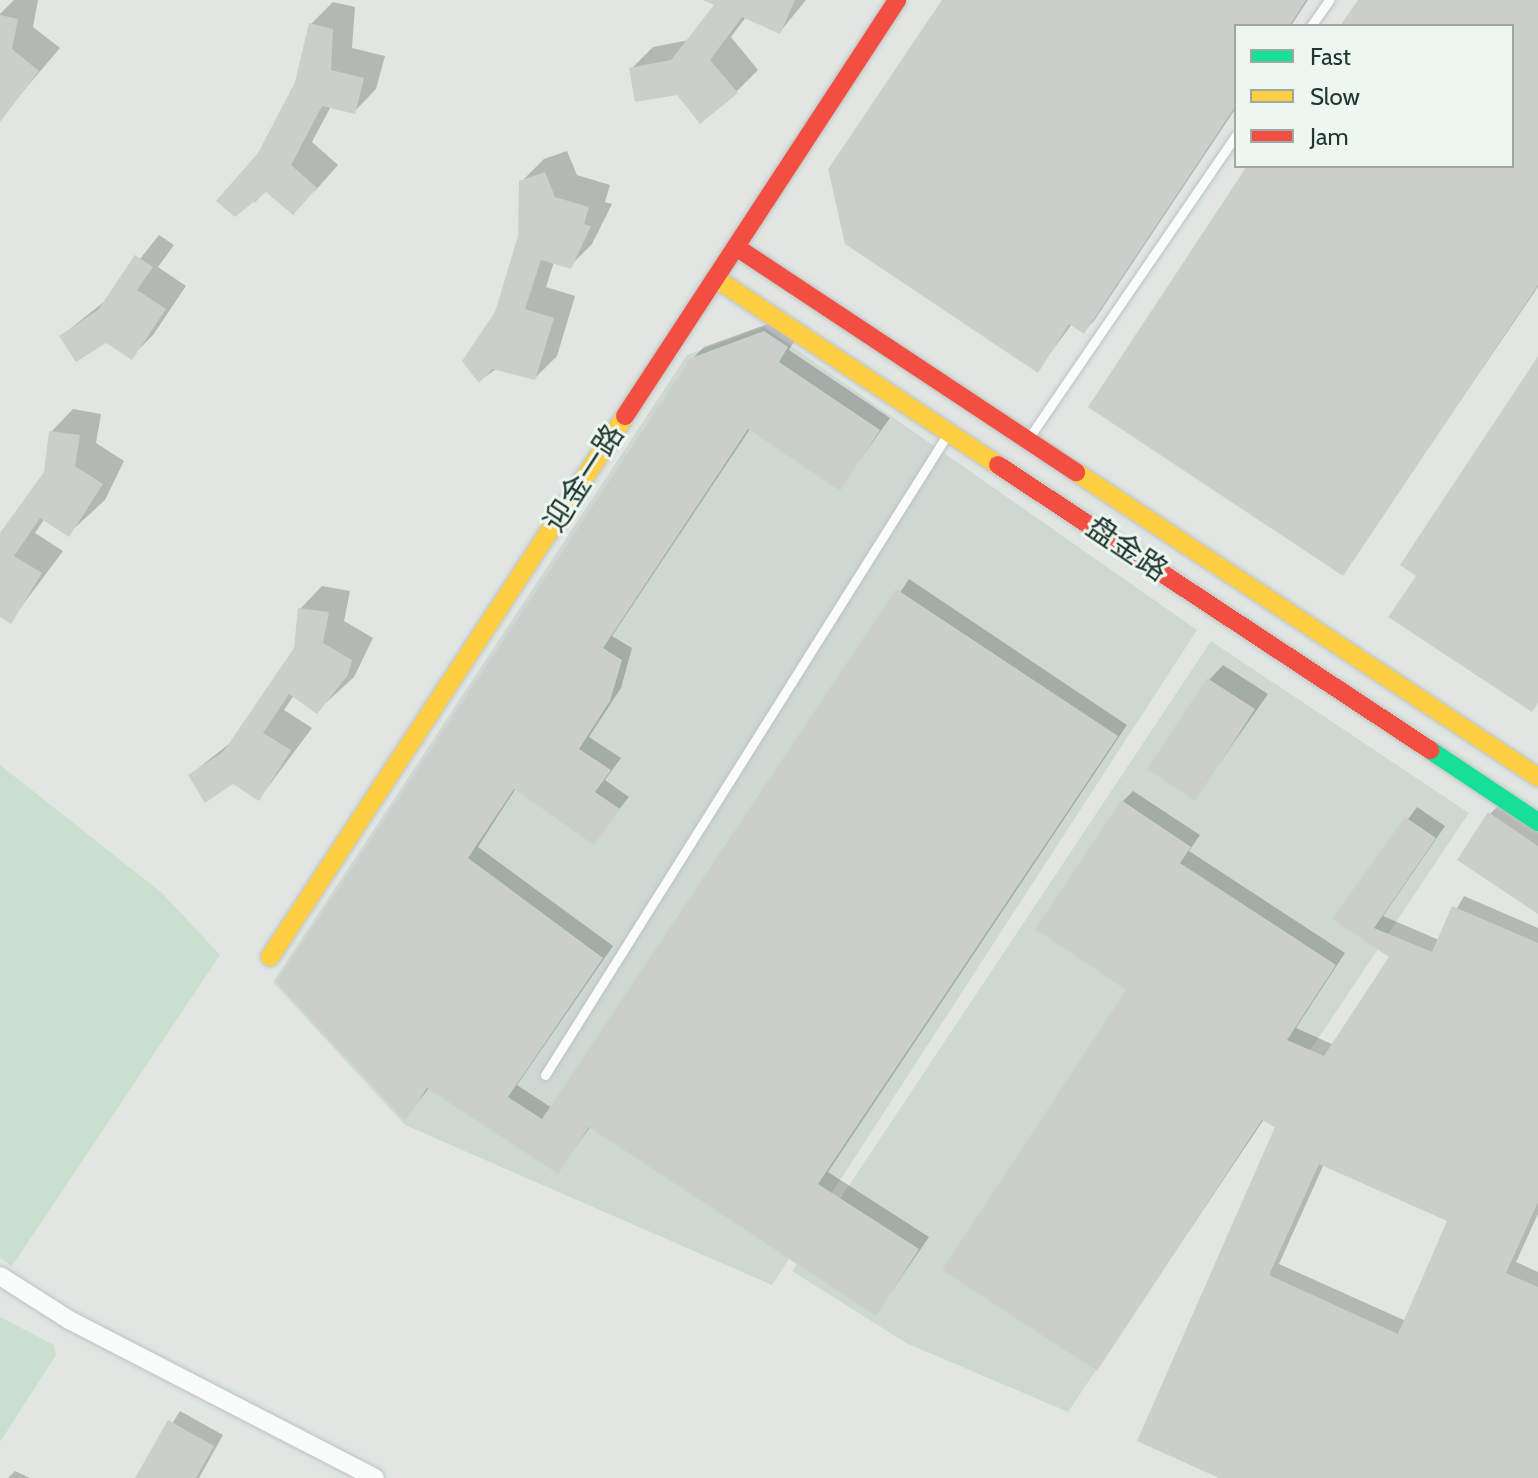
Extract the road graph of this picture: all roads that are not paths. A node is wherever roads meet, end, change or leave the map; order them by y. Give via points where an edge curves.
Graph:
1 (897, 0) edge
2 (1329, 0) edge
3 (1312, 24) edge
4 (1234, 138) edge
5 (736, 247) junction
6 (715, 278) junction
7 (949, 432) junction
8 (1028, 439) junction
9 (1538, 777) edge
10 (1538, 822) edge
11 (270, 957) dead end
12 (545, 1075) dead end
13 (0, 1276) edge
14 (375, 1478) edge

1 - 5 street, 迎金一路
2 - 3 lane
4 - 8 lane
5 - 6 street, 迎金一路
5 - 8 street, 盘金路
6 - 7 street, 盘金路
6 - 11 street, 迎金一路
7 - 10 street, 盘金路
7 - 12 lane
8 - 9 street, 盘金路
13 - 14 street via 71,1321

